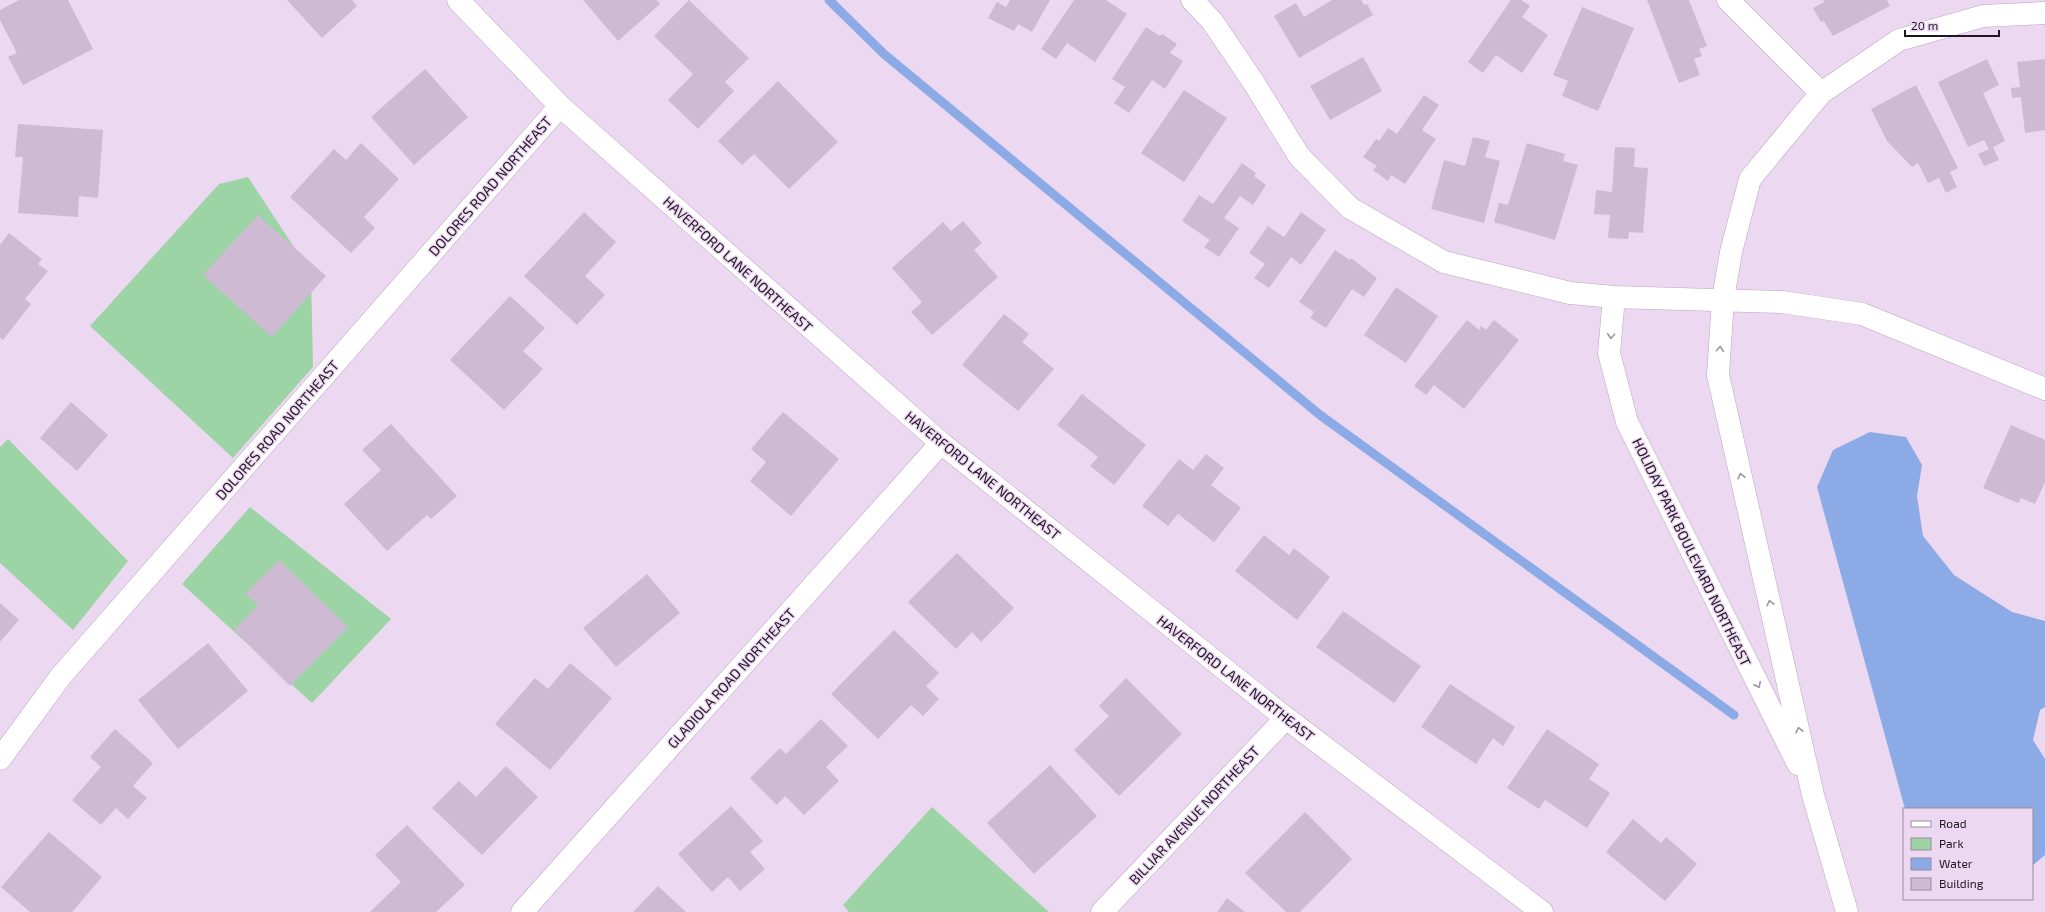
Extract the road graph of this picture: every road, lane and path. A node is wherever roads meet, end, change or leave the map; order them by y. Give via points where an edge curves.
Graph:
1 (458, 0) edge
2 (1192, 0) edge
3 (1728, 0) edge
4 (2045, 13) edge
5 (1821, 93) junction
6 (560, 106) junction
7 (1614, 297) junction
8 (1724, 299) junction
9 (2045, 389) edge
10 (941, 444) junction
11 (1286, 718) junction
12 (0, 759) edge
13 (1814, 795) junction
14 (522, 912) edge
15 (1102, 912) edge
16 (1542, 912) edge
17 (1848, 912) edge

1 - 6 street, HAVERFORD LANE NORTHEAST
2 - 7 street via 1212,21 1299,156 1350,208 1444,262 1570,293
3 - 5 street
4 - 5 street, HOLIDAY PARK BOULEVARD NORTHEAST via 1983,16 1899,40
5 - 8 street, HOLIDAY PARK BOULEVARD NORTHEAST via 1750,179 1731,252
6 - 10 street, HAVERFORD LANE NORTHEAST
6 - 12 street, DOLORES ROAD NORTHEAST via 61,676
7 - 8 street
7 -> 13 street, HOLIDAY PARK BOULEVARD NORTHEAST via 1609,353 1627,422
8 - 9 street via 1782,302 1862,314
13 -> 8 street, HOLIDAY PARK BOULEVARD NORTHEAST via 1718,375
10 - 11 street, HAVERFORD LANE NORTHEAST
10 - 14 street, GLADIOLA ROAD NORTHEAST
11 - 15 street, BILLIAR AVENUE NORTHEAST
11 - 16 street, HAVERFORD LANE NORTHEAST
13 - 17 street, HOLIDAY PARK BOULEVARD NORTHEAST

